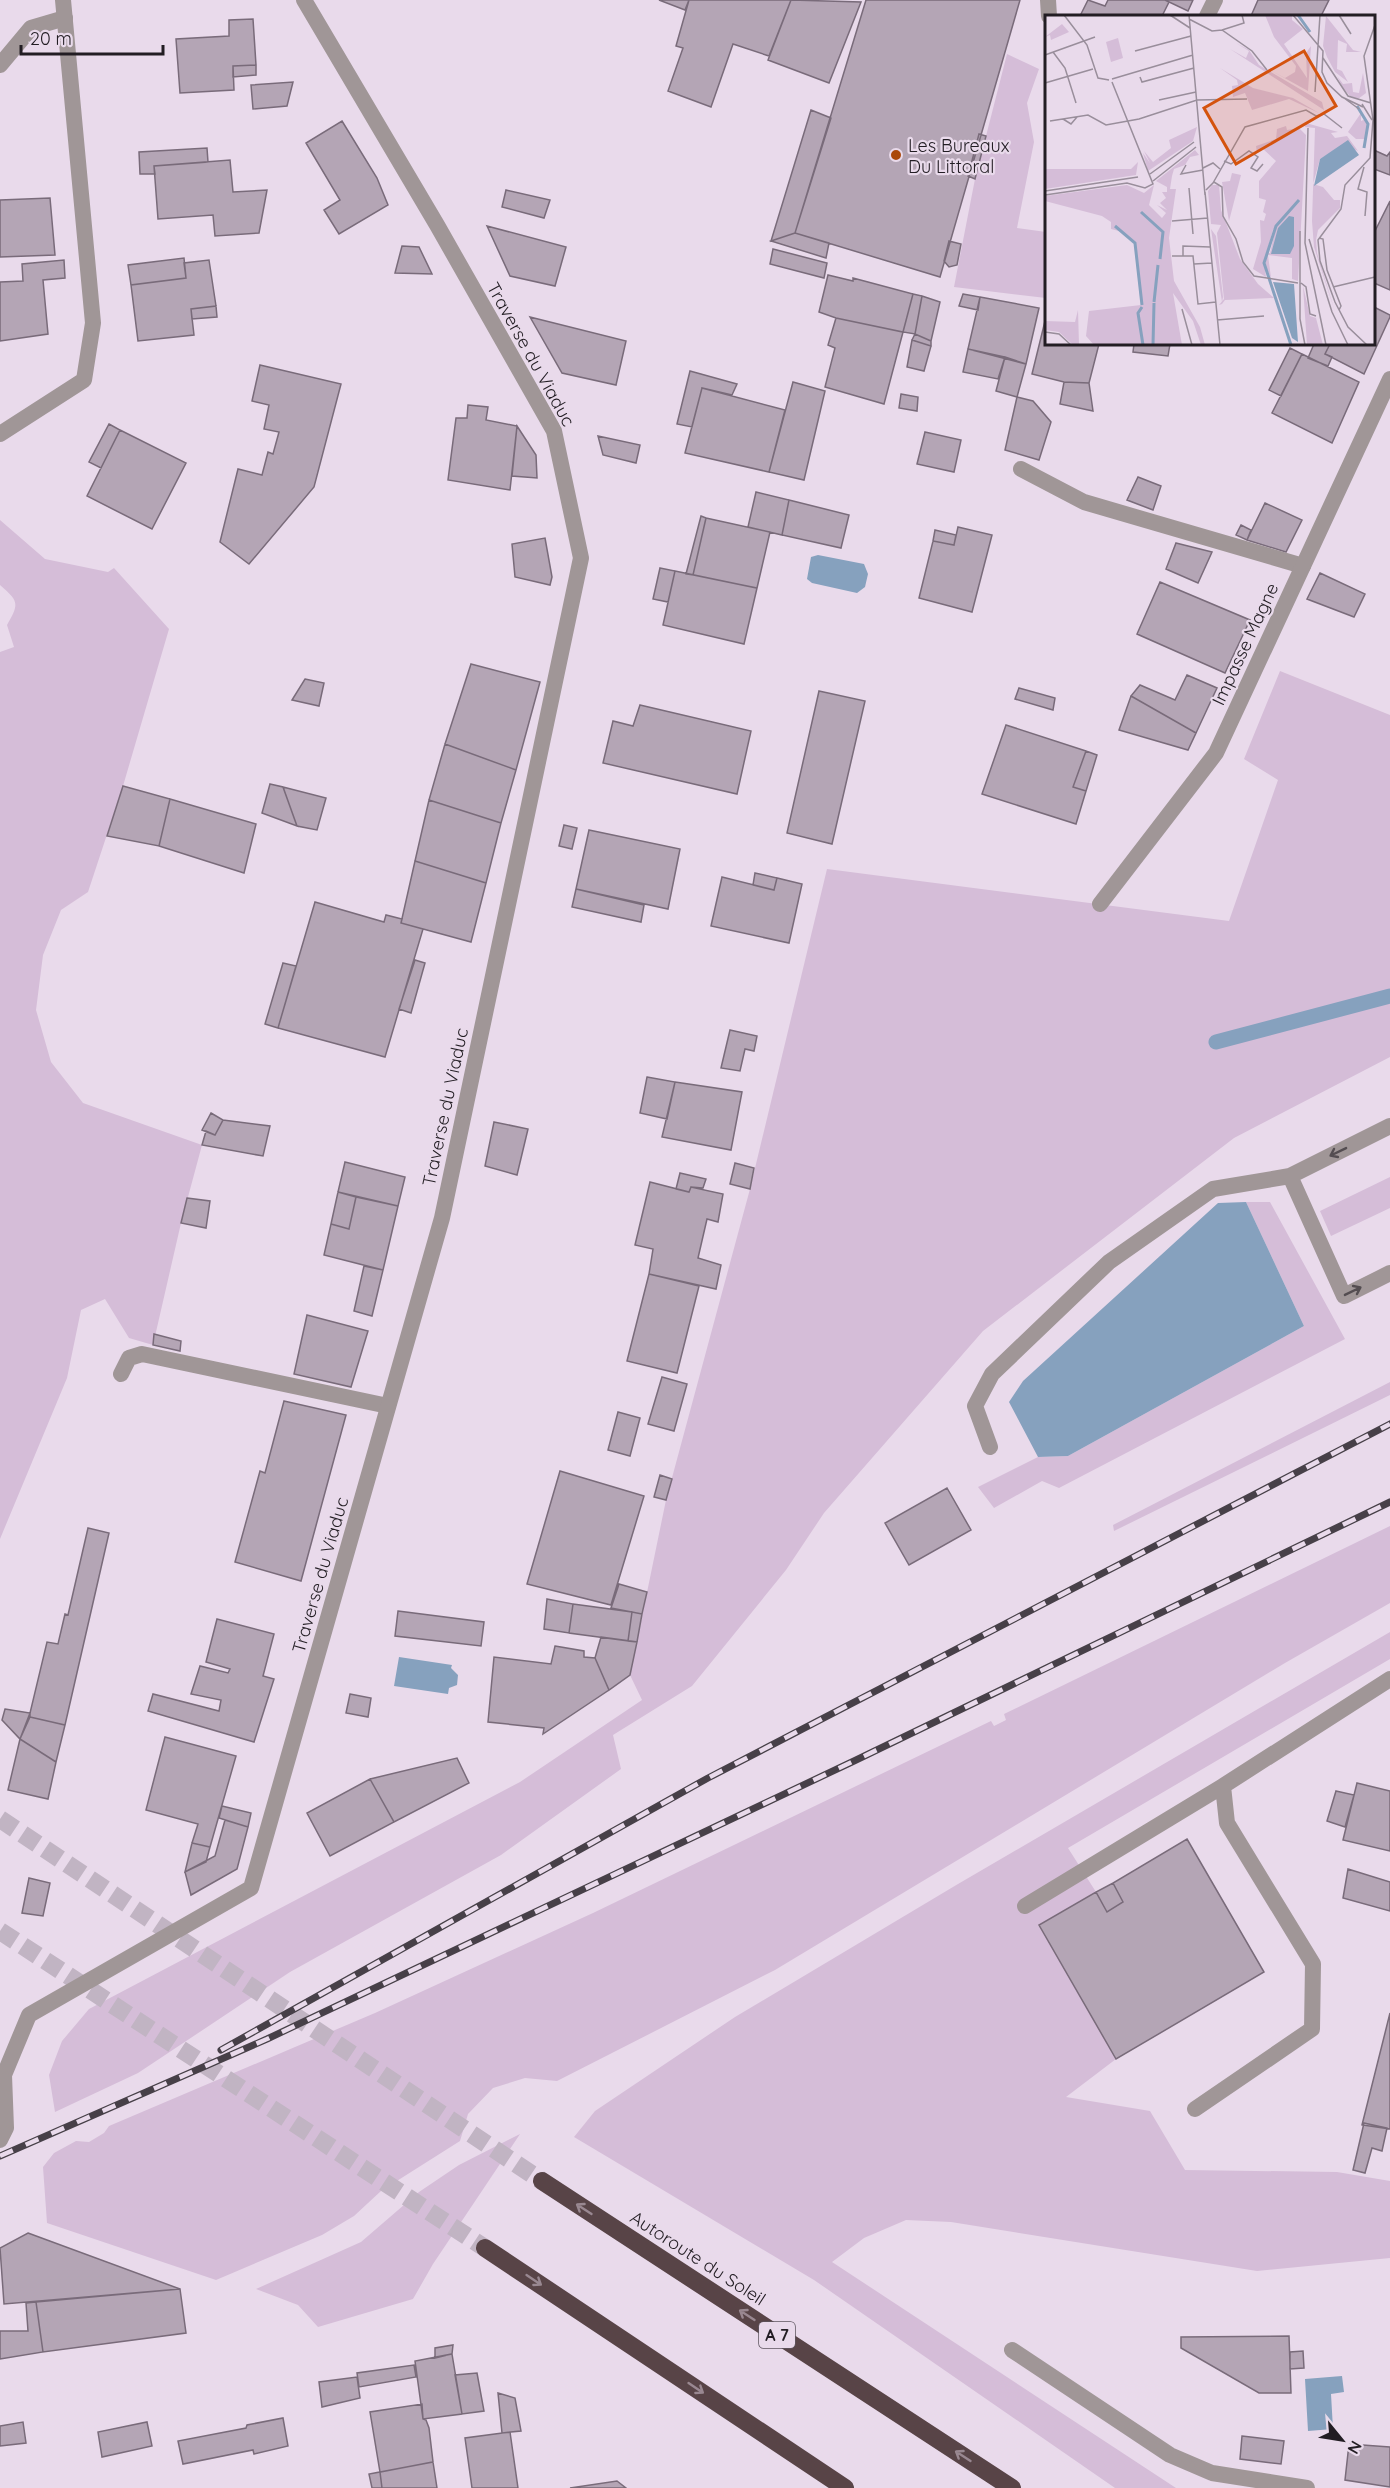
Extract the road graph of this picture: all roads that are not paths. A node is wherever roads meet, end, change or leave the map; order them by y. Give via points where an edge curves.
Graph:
1 (63, 0) edge
2 (304, 0) edge
3 (1048, 0) edge
4 (1215, 0) edge
5 (1049, 15) edge
6 (1208, 15) edge
7 (65, 18) junction
8 (0, 65) edge
9 (1390, 379) edge
10 (0, 434) edge
11 (1021, 469) dead end
12 (1303, 566) junction
13 (1100, 904) dead end
14 (1390, 1126) edge
15 (1290, 1176) junction
16 (1390, 1273) edge
17 (121, 1374) dead end
18 (388, 1406) junction
19 (990, 1447) dead end
20 (1390, 1678) edge
21 (1223, 1786) junction
22 (1025, 1905) dead end
23 (1195, 2109) dead end
24 (0, 2140) edge
25 (542, 2181) tunnel mouth
26 (485, 2248) tunnel mouth
27 (1012, 2350) dead end
28 (845, 2488) edge
29 (1012, 2488) edge
30 (1307, 2488) edge

1 - 7 street
2 - 18 street, Traverse du Viaduc via 554,430 581,558 442,1218
3 - 5 street
4 - 6 street
7 - 8 street via 31,28
7 - 10 street via 93,323 84,380
9 - 12 street, Impasse Magne
11 - 12 street via 1084,502
12 - 13 street, Impasse Magne via 1216,753
14 -> 15 street
15 -> 16 street via 1344,1296
15 - 19 street via 1213,1189 1109,1262 992,1374 975,1406
17 - 18 street via 129,1358 142,1354
18 - 24 street, Traverse du Viaduc via 251,1888 29,2015 4,2075 6,2128
20 - 21 street
21 - 22 street
21 - 23 street via 1227,1823 1312,1964 1312,2029
29 -> 25 highway, Autoroute du Soleil / A 7
26 -> 28 highway
27 - 30 street via 1170,2455 1212,2473

